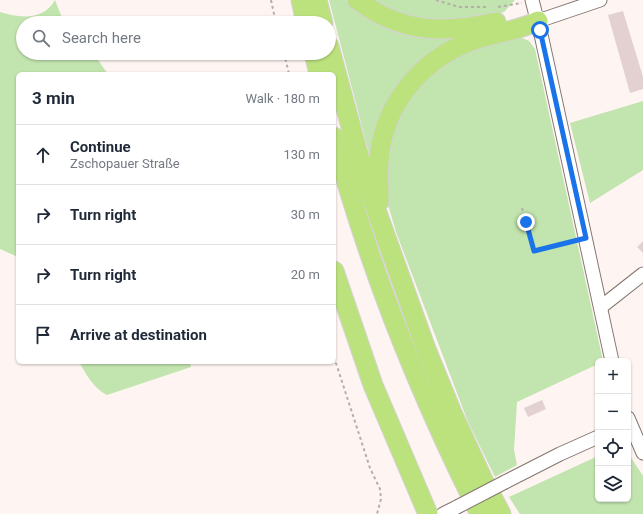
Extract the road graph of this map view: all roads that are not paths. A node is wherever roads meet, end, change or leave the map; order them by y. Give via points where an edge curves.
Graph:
1 (301, 0) edge
2 (317, 0) edge
3 (357, 0) edge
4 (600, 0) edge
5 (532, 1) edge
6 (304, 16) edge
7 (321, 16) edge
8 (538, 21) junction
9 (316, 60) edge
10 (333, 60) edge
11 (319, 72) edge
12 (336, 144) edge
13 (379, 216) junction
14 (643, 274) edge
15 (336, 278) edge
16 (600, 307) junction
17 (611, 358) edge
18 (631, 427) edge
19 (595, 438) edge
20 (643, 453) edge
21 (428, 514) edge
22 (443, 514) edge
23 (480, 514) edge
24 (501, 514) edge

1 - 6 highway
2 - 7 highway
3 - 8 highway via 379,15 421,29 467,28 521,16
4 - 8 street
5 - 8 street
8 - 13 highway via 521,29 482,37 458,47 438,58 411,83 393,110 382,139 378,170
8 - 16 street
9 - 11 highway
10 - 13 highway via 365,179
12 - 23 highway via 365,243 404,349 442,438
13 - 24 highway via 453,415
14 - 16 street
15 - 21 highway via 372,385
16 - 17 street
18 - 20 street
19 - 22 street, bridge

